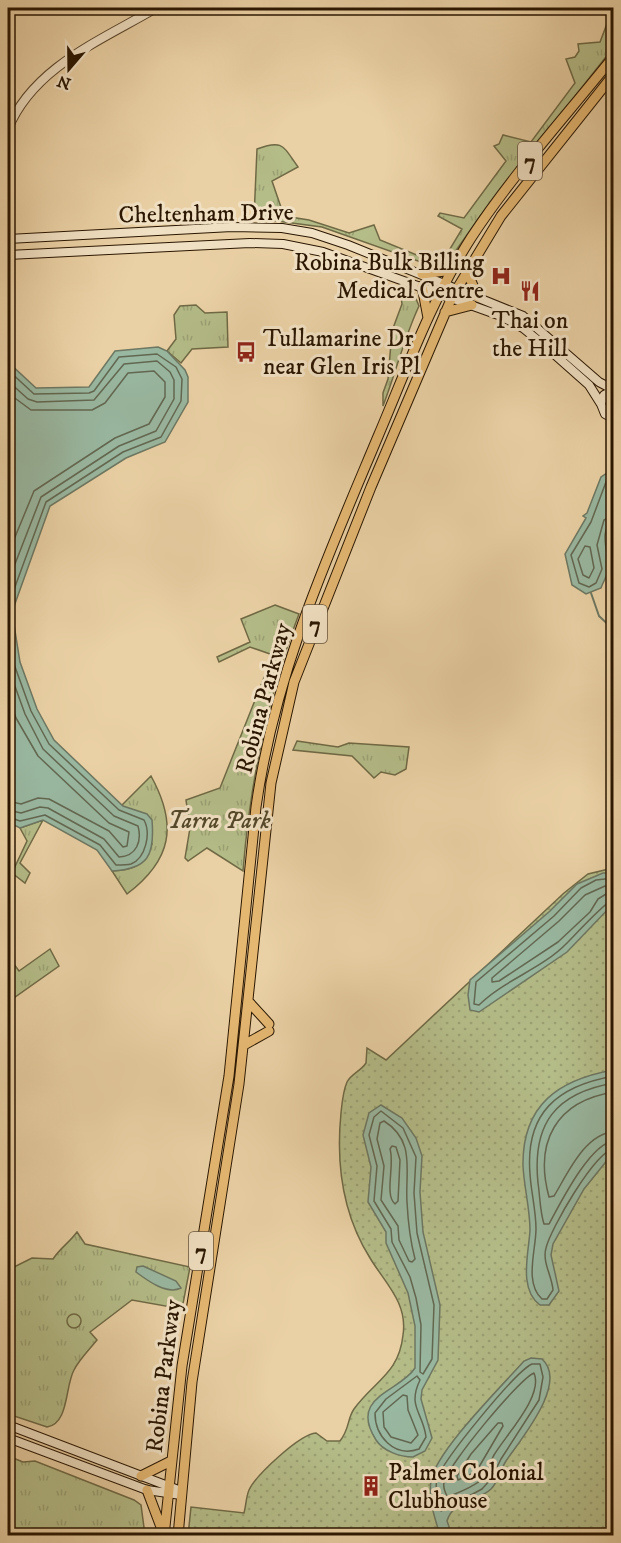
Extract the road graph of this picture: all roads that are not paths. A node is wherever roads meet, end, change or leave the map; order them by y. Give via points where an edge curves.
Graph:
1 (156, 8) edge
2 (614, 56) edge
3 (614, 74) edge
4 (8, 129) edge
5 (8, 239) edge
6 (8, 255) edge
7 (469, 267) junction
8 (452, 270) junction
9 (422, 274) junction
10 (445, 283) junction
11 (422, 286) junction
12 (440, 292) junction
13 (455, 292) junction
14 (475, 301) junction
15 (445, 312) junction
16 (428, 318) junction
17 (614, 390) edge
18 (601, 404) junction
19 (614, 419) edge
20 (248, 1001) junction
21 (244, 1045) junction
22 (8, 1425) edge
23 (8, 1438) edge
24 (171, 1461) junction
25 (141, 1476) junction
26 (147, 1490) junction
27 (169, 1490) junction
28 (181, 1493) junction
29 (164, 1535) edge
30 (178, 1536) edge

1 - 4 street via 45,75 23,99
2 - 8 main road, Robina Parkway / 7 via 483,220
3 - 7 main road, Robina Parkway / 7 via 501,216
5 - 9 main road, Cheltenham Drive via 232,227 282,228 330,238
6 - 11 main road, Cheltenham Drive via 283,244 324,252
7 - 13 main road, Robina Parkway / 7
7 - 14 main road
8 - 9 main road
8 - 10 main road, Robina Parkway / 7
9 - 10 main road, Cheltenham Drive
10 - 12 main road, Robina Parkway / 7
10 - 13 main road, Cheltenham Drive
11 - 12 main road, Cheltenham Drive
11 - 16 main road
12 - 13 main road, Cheltenham Drive
12 - 16 main road, Robina Parkway / 7
13 - 14 main road, Cheltenham Drive
13 - 15 main road, Robina Parkway / 7
14 - 15 main road
14 - 17 main road, Cheltenham Drive via 527,319 596,380
14 - 18 main road, Cheltenham Drive via 523,328 589,385
15 - 20 main road, Robina Parkway / 7 via 315,622 294,682 271,783
16 - 24 main road, Robina Parkway / 7 via 300,627 268,740 256,807 229,1076 188,1321
17 - 18 main road via 604,395
18 - 19 main road, Cheltenham Drive via 604,414
20 - 21 main road, Robina Parkway / 7
20 - 21 main road via 269,1027
21 - 28 main road, Robina Parkway / 7 via 202,1312
22 - 25 main road
23 - 26 main road
24 - 25 main road
24 - 27 main road, Robina Parkway / 7
25 - 27 main road
26 - 27 main road
26 - 29 main road
27 - 28 main road
27 - 29 main road, Robina Parkway / 7
28 - 30 main road, Robina Parkway / 7

